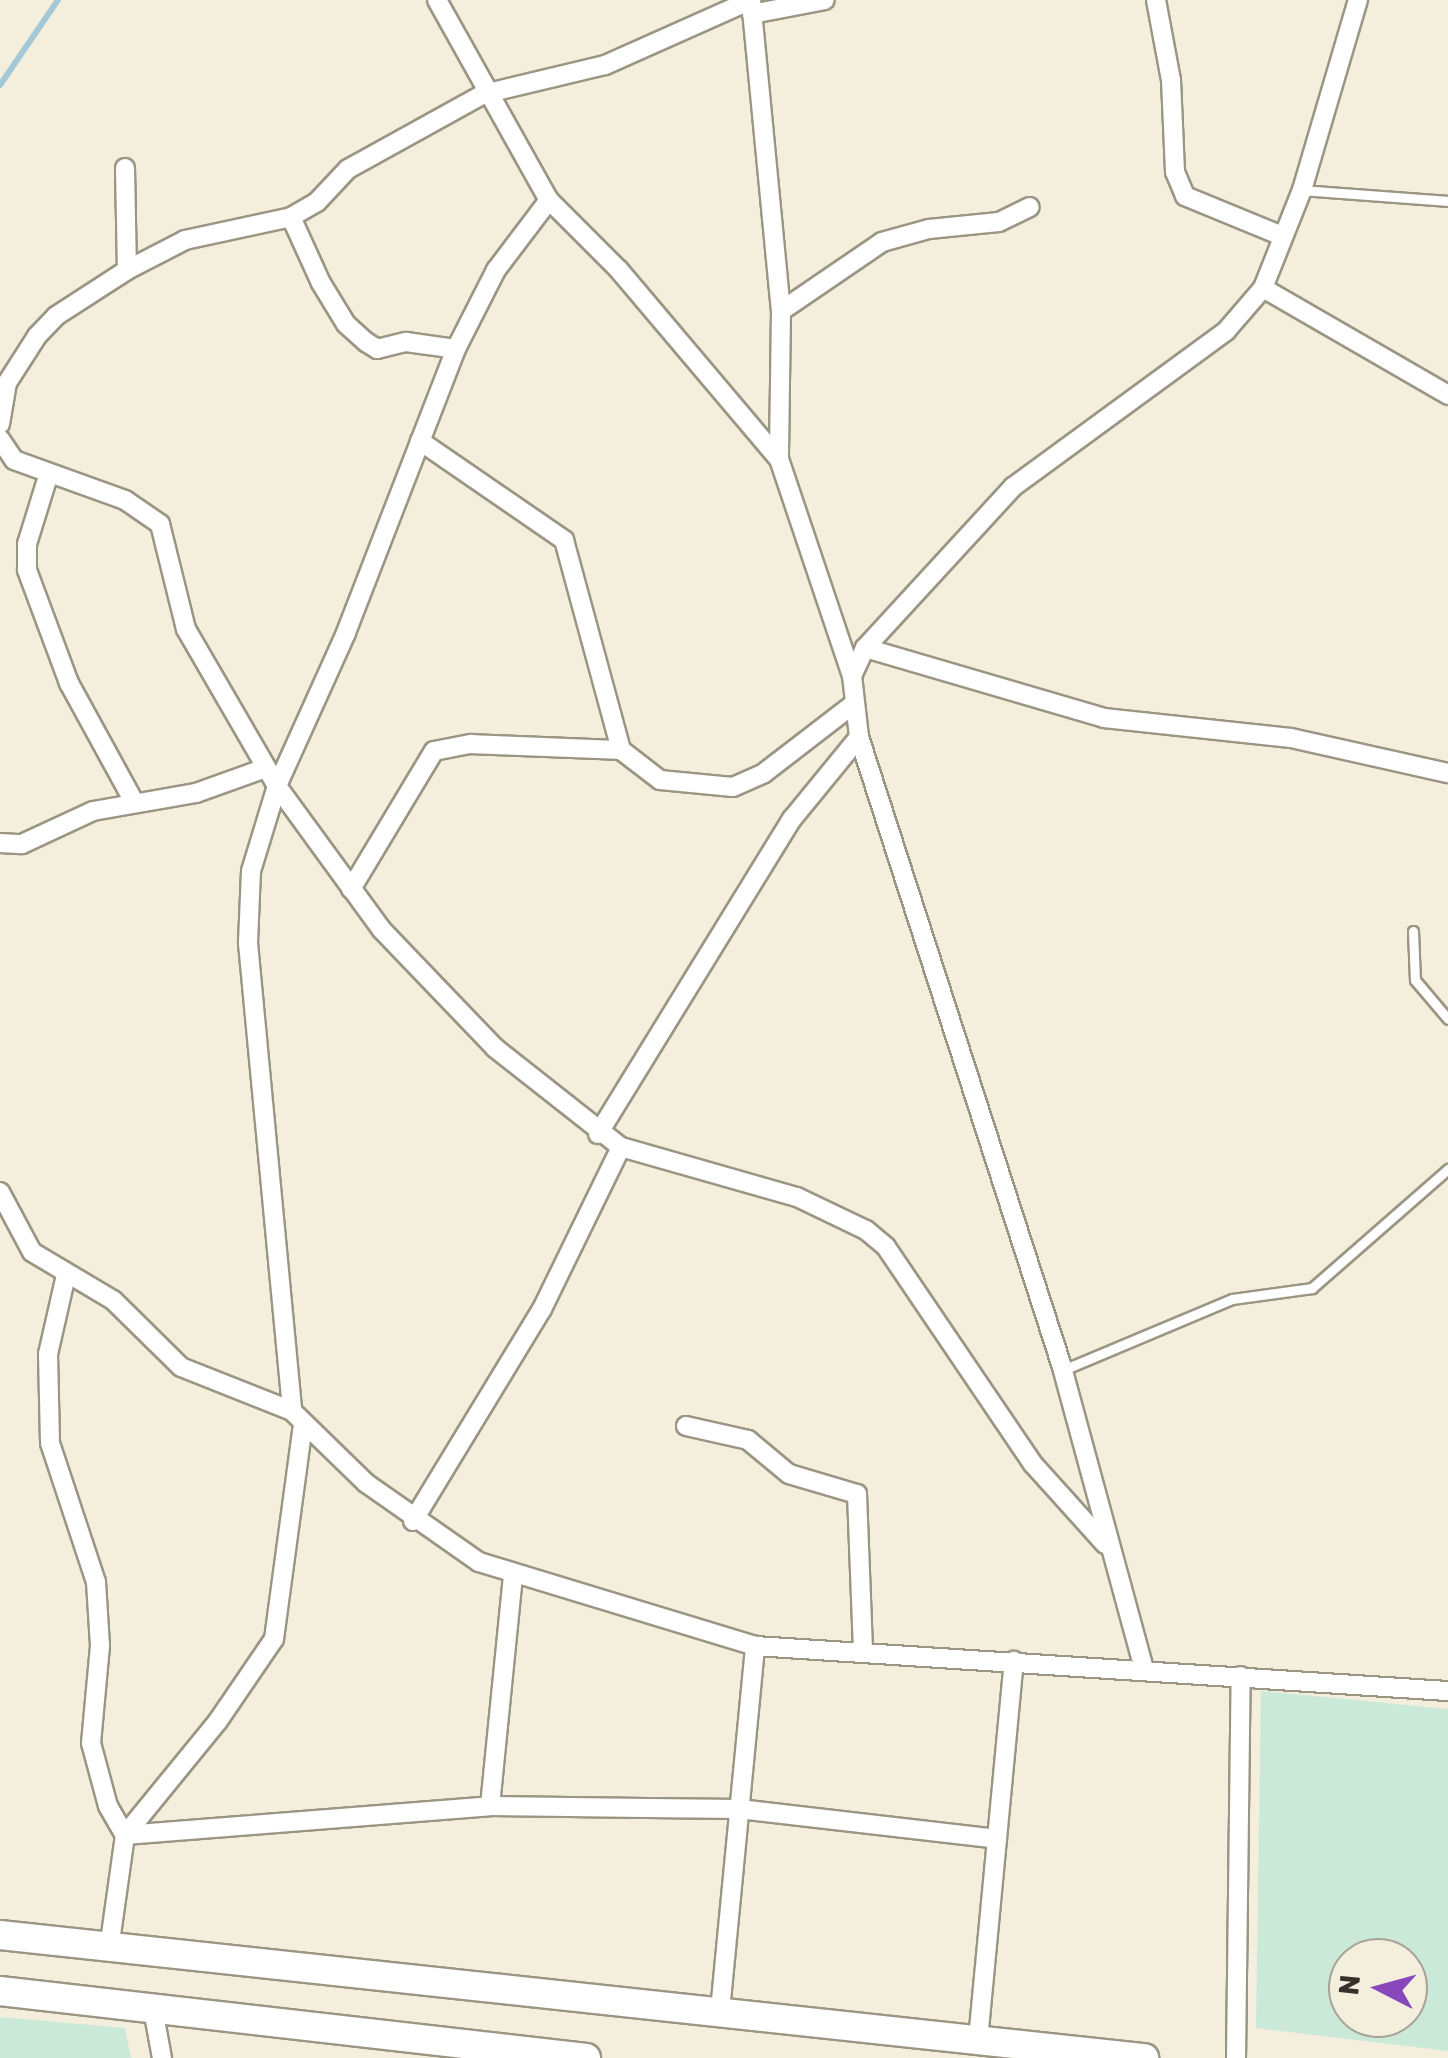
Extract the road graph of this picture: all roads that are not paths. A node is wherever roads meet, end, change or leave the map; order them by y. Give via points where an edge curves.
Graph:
1 (438, 0) edge
2 (825, 0) edge
3 (1156, 0) edge
4 (1358, 0) edge
5 (751, 5) edge
6 (484, 94) junction
7 (125, 168) dead end
8 (1302, 190) junction
9 (549, 200) junction
10 (1448, 202) edge
11 (1030, 207) dead end
12 (291, 217) junction
13 (1282, 236) junction
14 (127, 270) junction
15 (1263, 288) junction
16 (782, 311) junction
17 (456, 349) junction
18 (1448, 395) edge
19 (0, 424) edge
20 (0, 439) edge
21 (420, 441) junction
22 (779, 459) junction
23 (49, 472) junction
24 (865, 648) junction
25 (852, 676) junction
26 (851, 706) junction
27 (859, 737) junction
28 (622, 750) junction
29 (266, 768) junction
30 (1448, 773) edge
31 (277, 786) junction
32 (132, 800) junction
33 (0, 843) edge
34 (351, 889) junction
35 (1413, 931) dead end
36 (1448, 1019) edge
37 (598, 1134) junction
38 (621, 1147) junction
39 (1448, 1169) edge
40 (0, 1192) edge
41 (66, 1275) junction
42 (1063, 1370) junction
43 (297, 1418) junction
44 (686, 1426) dead end
45 (413, 1521) junction
46 (1109, 1548) junction
47 (513, 1574) junction
48 (754, 1646) junction
49 (863, 1652) junction
50 (1014, 1661) junction
51 (1144, 1669) junction
52 (1242, 1676) junction
53 (1448, 1691) edge
54 (490, 1806) junction
55 (739, 1808) junction
56 (125, 1836) junction
57 (997, 1839) junction
58 (0, 1935) edge
59 (109, 1949) junction
60 (0, 1991) edge
61 (153, 2009) junction
62 (720, 2011) junction
63 (978, 2040) junction
64 (474, 2052) edge
65 (162, 2058) edge
66 (586, 2058) edge
67 (1144, 2058) edge
68 (1236, 2058) edge

1 - 6 street
2 - 5 street
3 - 13 street via 1171,80 1175,172 1185,196
4 - 8 street
5 - 6 street via 604,65
5 - 16 street
6 - 9 street
6 - 12 street via 348,169 317,202
7 - 14 street
8 - 10 lane
8 - 13 street
9 - 17 street via 496,270
9 - 22 street via 619,270
11 - 16 street via 999,222 882,242
12 - 14 street via 184,240
12 - 17 street via 321,284 366,342 377,349 406,342
13 - 15 street
14 - 19 street via 37,336 7,383
15 - 18 street
15 - 24 street via 1226,331 1013,487
16 - 22 street
17 - 21 street
20 - 23 street via 14,460
21 - 28 street via 564,540
21 - 31 street via 346,633
22 - 25 street
23 - 29 street via 149,511 160,524 186,628
23 - 32 street via 26,570 70,683
24 - 25 street
24 - 30 street via 1104,718 1292,738
25 - 26 street
26 - 27 street
26 - 28 street via 764,773 733,787 660,780
27 - 37 street via 792,818
27 - 42 street
28 - 34 street via 471,744 434,752
29 - 31 street
29 - 32 street via 196,793
31 - 34 street
31 - 43 street via 250,871 248,943
32 - 33 street via 22,844
34 - 37 street via 495,1048
35 - 36 lane via 1415,980
37 - 38 street
38 - 45 street via 542,1309
38 - 46 street via 798,1197 866,1230 894,1258 1033,1464
39 - 42 lane via 1312,1288 1232,1299
40 - 41 street via 32,1252
41 - 43 street via 123,1308 181,1367
41 - 56 street via 48,1354 50,1442 96,1582 100,1646 92,1743 108,1806
42 - 46 street
43 - 45 street
43 - 56 street via 274,1640
44 - 49 street via 748,1440 789,1474 857,1494
45 - 47 street via 479,1562
46 - 51 street
47 - 48 street
47 - 54 street
48 - 49 street
48 - 55 street
49 - 50 street
50 - 51 street
50 - 57 street
51 - 52 street
52 - 53 street
52 - 68 street
54 - 55 street
54 - 56 street
55 - 57 street
55 - 62 street
56 - 59 street
57 - 63 street
58 - 59 main road
59 - 62 main road
60 - 61 main road
61 - 64 main road
61 - 65 street
62 - 63 main road
63 - 67 main road
64 - 66 main road

